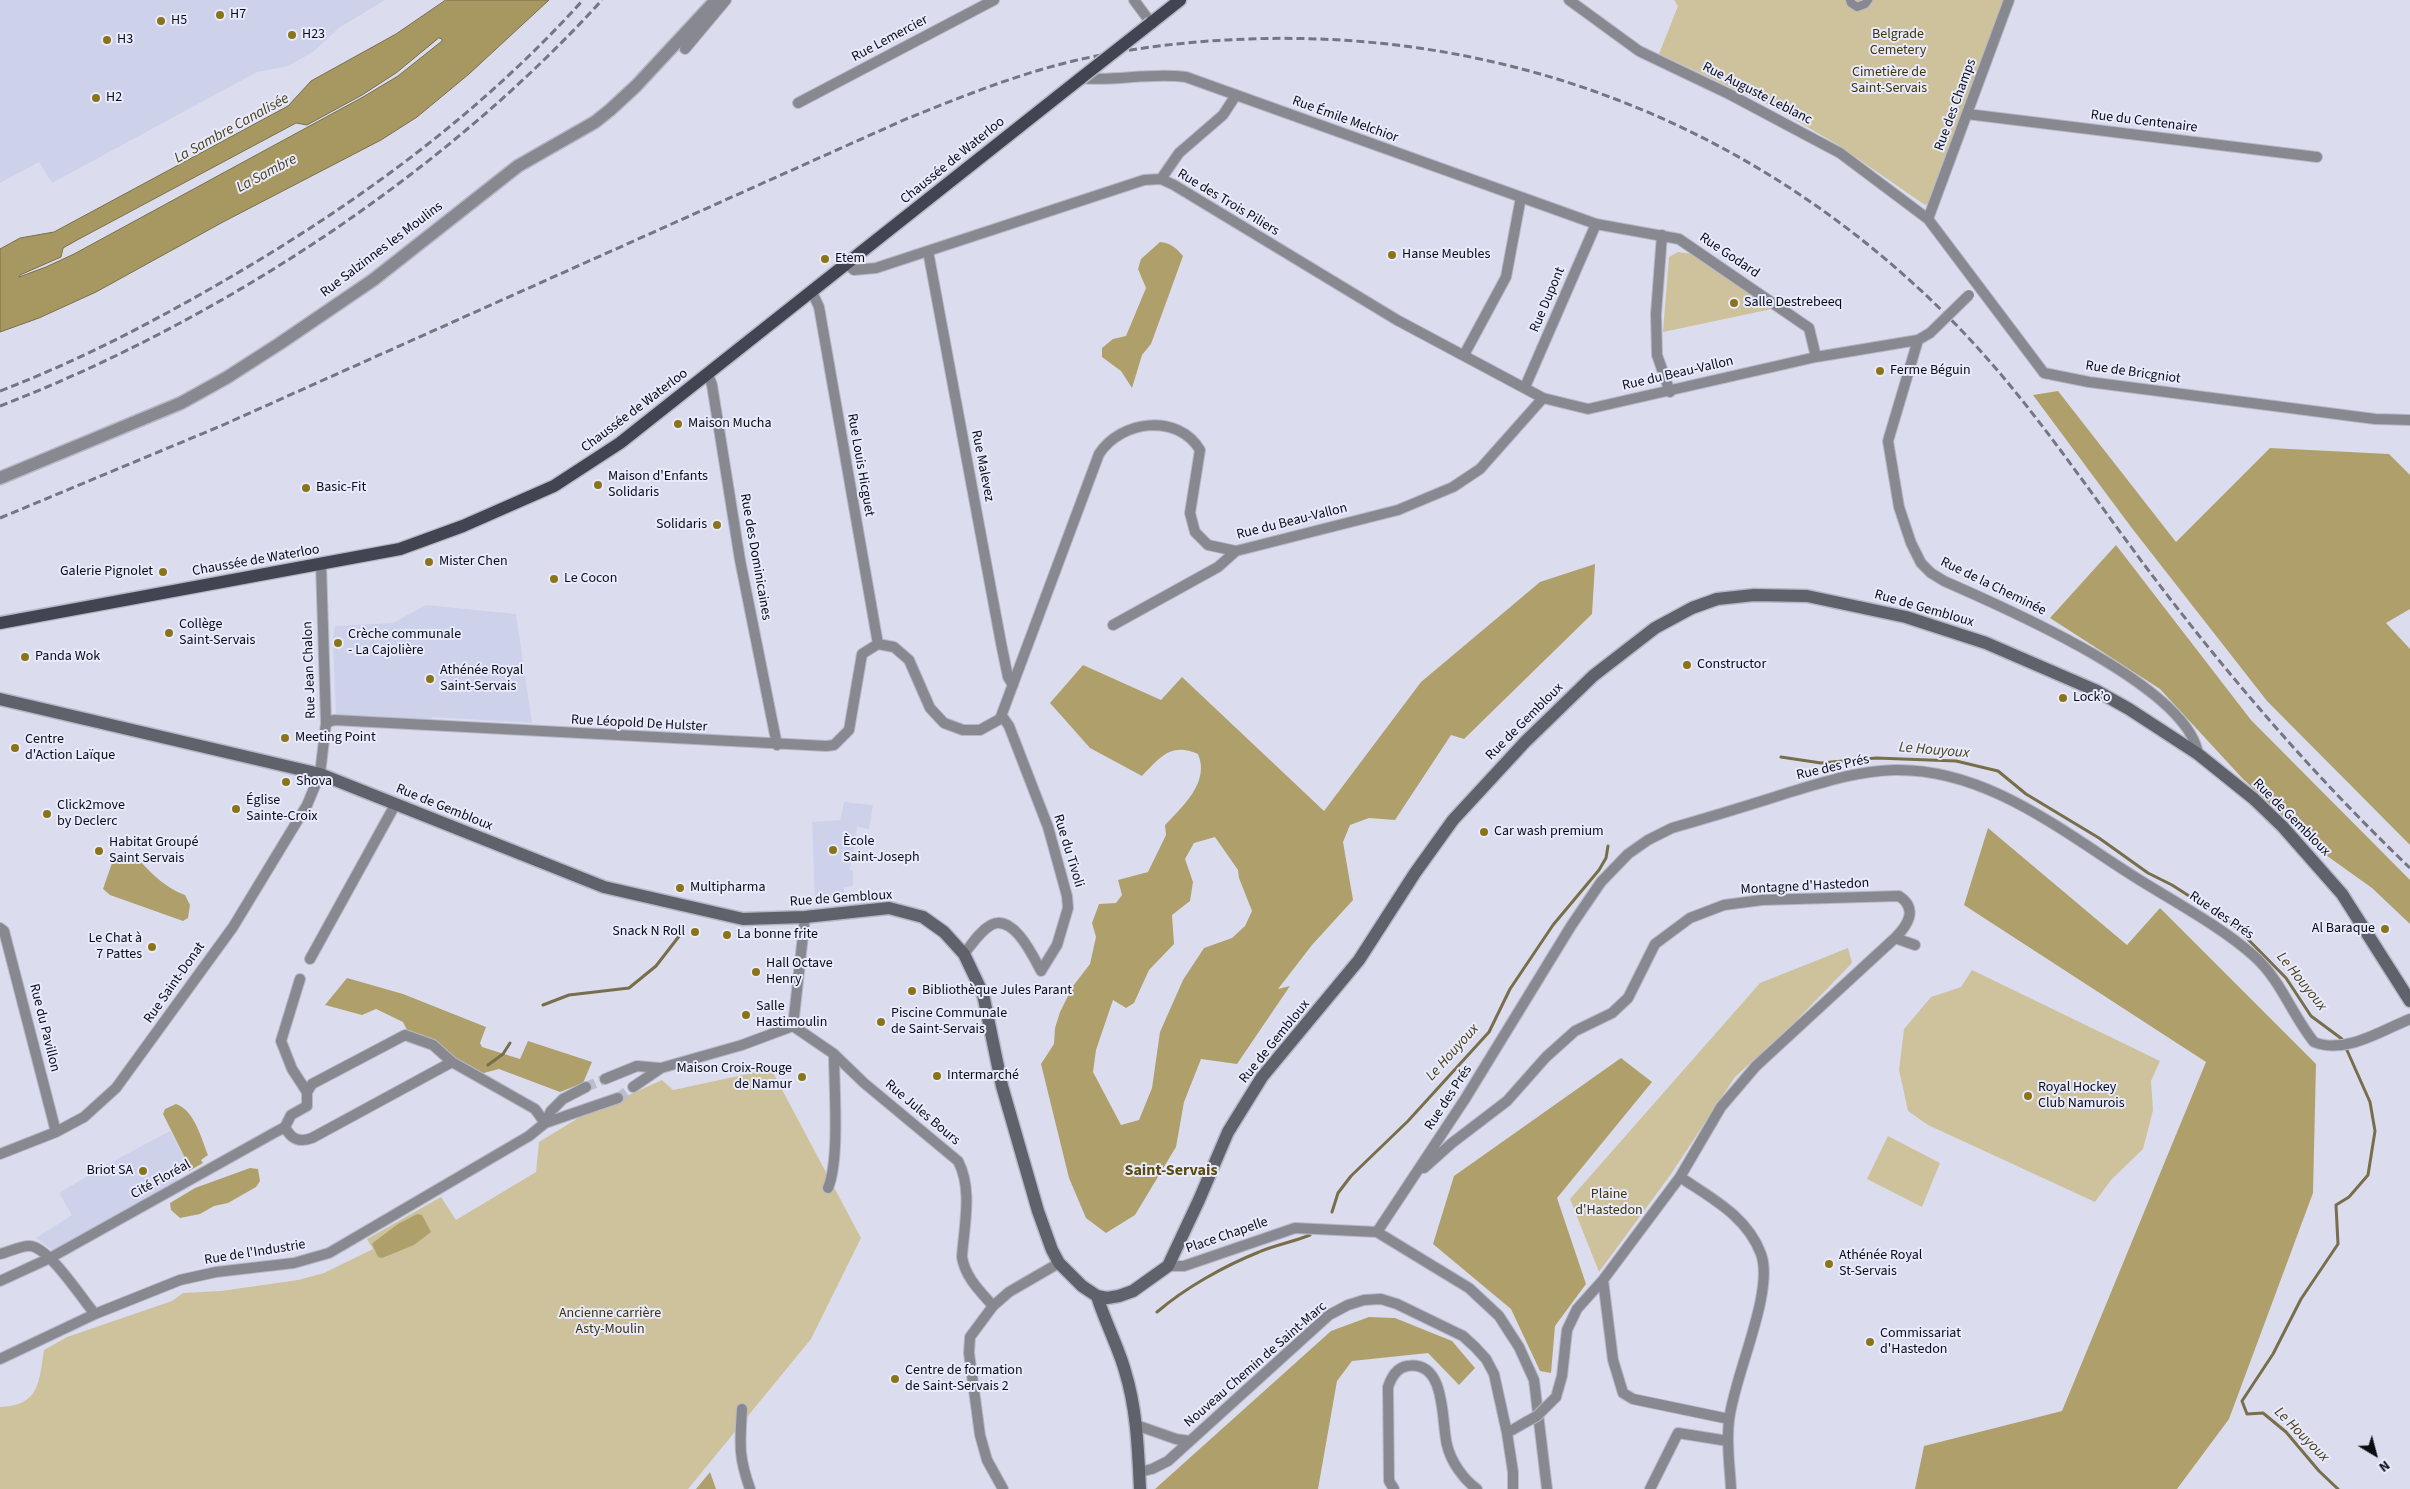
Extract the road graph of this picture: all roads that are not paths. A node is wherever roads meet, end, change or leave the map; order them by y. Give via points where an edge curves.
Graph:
1 (716, 0) edge
2 (726, 0) edge
3 (994, 0) edge
4 (1134, 0) edge
5 (1180, 0) edge
6 (1569, 0) edge
7 (1850, 0) edge
8 (1868, 0) edge
9 (2009, 0) edge
10 (1151, 23) junction
11 (685, 49) dead end
12 (1081, 78) junction
13 (1236, 94) junction
14 (798, 103) dead end
15 (1967, 114) junction
16 (2318, 157) dead end
17 (1161, 180) junction
18 (1521, 197) junction
19 (1928, 219) junction
20 (1596, 224) junction
21 (1662, 235) junction
22 (928, 251) junction
23 (846, 264) junction
24 (1978, 288) junction
25 (812, 292) junction
26 (1918, 340) junction
27 (1464, 355) junction
28 (1816, 357) junction
29 (708, 374) junction
30 (1525, 387) junction
31 (1670, 392) junction
32 (1544, 398) junction
33 (2410, 420) edge
34 (0, 478) edge
35 (1236, 551) junction
36 (321, 564) junction
37 (0, 623) edge
38 (1113, 625) dead end
39 (878, 644) junction
40 (1013, 685) junction
41 (0, 699) edge
42 (1002, 716) junction
43 (326, 723) junction
44 (777, 745) junction
45 (2198, 754) junction
46 (320, 774) junction
47 (395, 805) junction
48 (805, 917) junction
49 (2, 930) edge
50 (1895, 938) junction
51 (1915, 945) dead end
52 (964, 954) junction
53 (310, 959) dead end
54 (300, 979) dead end
55 (2410, 1000) edge
56 (2410, 1019) edge
57 (793, 1026) junction
58 (834, 1054) junction
59 (452, 1062) junction
60 (660, 1068) junction
61 (605, 1079) tunnel mouth
62 (586, 1087) tunnel mouth
63 (632, 1087) tunnel mouth
64 (307, 1092) junction
65 (618, 1098) tunnel mouth
66 (545, 1123) junction
67 (285, 1127) junction
68 (56, 1132) junction
69 (0, 1154) edge
70 (1680, 1177) junction
71 (1410, 1183) junction
72 (828, 1188) dead end
73 (1377, 1232) junction
74 (0, 1254) edge
75 (50, 1258) junction
76 (1059, 1263) junction
77 (1168, 1266) junction
78 (1603, 1280) junction
79 (0, 1281) edge
80 (1098, 1296) junction
81 (993, 1306) junction
82 (95, 1314) junction
83 (0, 1359) edge
84 (742, 1409) dead end
85 (1728, 1424) junction
86 (1136, 1425) junction
87 (1507, 1433) junction
88 (1190, 1441) junction
89 (1728, 1441) junction
90 (1139, 1472) junction
91 (750, 1489) edge
92 (1003, 1489) edge
93 (1140, 1489) edge
94 (1394, 1489) edge
95 (1478, 1489) edge
96 (1513, 1489) edge
97 (1547, 1489) edge
98 (1650, 1489) edge
99 (1731, 1489) edge

1 - 34 street, Rue Salzinnes les Moulins via 632,90 595,122 518,166 373,280 279,344 181,403
2 - 11 street
3 - 14 street, Rue Lemercier
4 - 10 street
5 - 10 main road, Chaussée de Waterloo
6 - 19 street, Rue Auguste Leblanc via 1639,51 1840,153
7 - 8 street via 1857,7
9 - 15 street, Rue des Champs
10 - 12 main road, Chaussée de Waterloo, bridge
12 - 13 street, Rue Émile Melchior via 1102,80 1163,74 1186,77
12 - 23 main road, Chaussée de Waterloo
13 - 17 street via 1222,115 1179,152
13 - 18 street, Rue Émile Melchior
15 - 16 street, Rue du Centenaire
15 - 19 street, Rue des Champs
17 - 22 street, Rue des Trois Piliers via 1144,180
17 - 27 street, Rue des Trois Piliers via 1397,320
18 - 20 street, Rue Émile Melchior
18 - 27 street via 1506,278
19 - 24 street, Rue de Bricgniot
20 - 21 street, Rue Godard
20 - 30 street, Rue Dupont
21 - 28 street, Rue Godard via 1679,238 1809,328
21 - 31 street via 1656,314 1657,355
22 - 23 street, Rue des Trois Piliers via 876,268 854,270
22 - 40 street, Rue Malevez via 1008,677
23 - 25 main road, Chaussée de Waterloo
24 - 26 street, bridge via 1930,333
24 - 33 street, Rue de Bricgniot via 2044,373 2089,382
25 - 29 main road, Chaussée de Waterloo
25 - 39 street, Rue Louis Hicguet via 820,308
26 - 28 street, Rue du Beau-Vallon
26 - 45 street, Rue de la Cheminée via 1888,440 1899,507 1921,563 1931,573 2031,620 2132,677 2180,720 2194,739
27 - 30 street, Rue des Trois Piliers
28 - 31 street, Rue du Beau-Vallon
29 - 36 main road, Chaussée de Waterloo via 613,448 554,486 415,544
29 - 44 street, Rue des Dominicaines via 740,560
30 - 32 street, Rue des Trois Piliers
31 - 32 street, Rue du Beau-Vallon via 1588,409
32 - 35 street, Rue du Beau-Vallon via 1480,469 1453,488 1398,510
35 - 38 street via 1218,567
35 - 40 street, Rue du Beau-Vallon via 1208,545 1195,532 1190,513 1200,450 1194,438 1166,427 1142,425 1114,436 1099,454
36 - 37 main road, Chaussée de Waterloo
36 - 43 street, Rue Jean Chalon
39 - 42 street via 894,647 909,660 930,708 944,723 963,730 980,730 991,726
39 - 44 street, Rue Léopold De Hulster via 862,654 849,730 842,739 826,746
40 - 42 street, Rue du Beau-Vallon
41 - 46 main road, Rue de Gembloux
42 - 52 street, Rue du Tivoli via 1009,726 1048,827 1068,908 1057,945 1041,971 1019,933 1004,924 992,924
43 - 44 street, Rue Léopold De Hulster via 334,720
43 - 46 street, Rue Jean Chalon
45 - 55 main road, Rue de Gembloux via 2269,812 2318,865 2357,916
45 - 77 main road, Rue de Gembloux via 2097,691 1986,643 1906,617 1806,596 1735,597 1717,599 1692,608 1655,628 1593,676 1454,820 1414,873 1360,960 1262,1077 1228,1132
46 - 47 main road, Rue de Gembloux
46 - 68 street, Rue Saint-Donat via 307,805 233,926 116,1088 84,1117
47 - 48 main road, Rue de Gembloux via 604,888 742,919
47 - 53 street
48 - 52 main road, Rue de Gembloux via 898,909 922,917 944,932
48 - 57 street
49 - 68 street, Rue du Pavillon
50 - 51 street
50 - 70 street, Montagne d'Hastedon via 1756,1066 1722,1107
50 - 71 street, Montagne d'Hastedon via 1910,916 1907,903 1899,896 1762,900 1724,905 1690,918 1655,944 1628,998 1612,1013 1575,1031 1546,1057 1507,1101 1452,1143
52 - 76 main road, Rue de Gembloux via 983,994 1002,1086 1038,1211
54 - 64 street via 281,1042
56 - 71 street, Rue des Prés via 2352,1043 2325,1047 2314,1042 2272,975 2254,956 2206,921 2020,804 1956,777 1935,773 1896,770 1842,777 1672,828 1628,854 1601,882 1571,926
57 - 58 street, Rue Jules Bours
57 - 60 street via 742,1045
58 - 72 street via 835,1135 832,1179
58 - 81 street, Rue Jules Bours via 958,1161 965,1174 967,1191 963,1267
59 - 64 street, Cité Floréal via 433,1045 405,1035 312,1084
59 - 66 street, Cité Floréal via 534,1109
59 - 67 street via 312,1138 294,1139
60 - 61 street via 637,1066
60 - 63 street
62 - 66 street, Rue de l'Industrie via 563,1099
64 - 67 street, Cité Floréal via 307,1106 291,1115
65 - 66 street, Rue de l'Industrie
66 - 82 street, Rue de l'Industrie via 507,1149 329,1253 294,1263 216,1272 180,1280
67 - 75 street, Cité Floréal
68 - 69 street, Rue Saint-Donat
70 - 78 street, Montagne d'Hastedon
70 - 85 street via 1734,1213 1757,1246 1764,1265 1763,1289
71 - 73 street, Rue des Prés
73 - 77 street, Place Chapelle via 1295,1228 1184,1266
73 - 97 street via 1469,1288 1499,1316 1519,1347 1534,1380
74 - 75 street via 30,1246
75 - 79 street, Cité Floréal
75 - 82 street
76 - 80 main road, Rue de Gembloux via 1082,1286
76 - 81 street via 1009,1292
77 - 80 main road via 1133,1291 1112,1298
78 - 85 street via 1613,1360 1623,1393 1633,1399
78 - 87 street, Montagne d'Hastedon, bridge via 1577,1309 1567,1330 1562,1376 1556,1397 1537,1416
80 - 86 main road via 1104,1320 1125,1370
81 - 92 street via 970,1337 968,1353 980,1435 987,1460
82 - 83 street, Rue de l'Industrie
84 - 91 street via 739,1450
85 - 89 street
86 - 88 street, Nouveau Chemin de Saint-Marc
86 - 90 main road
87 - 88 street, Nouveau Chemin de Saint-Marc via 1494,1374 1475,1347 1463,1336 1380,1299 1348,1305 1330,1315
87 - 96 street, Nouveau Chemin de Saint-Marc
88 - 90 street, Nouveau Chemin de Saint-Marc via 1168,1461
89 - 98 street via 1678,1432
89 - 99 street
90 - 93 main road
94 - 95 street via 1389,1481 1388,1388 1391,1377 1405,1366 1416,1365 1426,1369 1434,1379 1447,1445 1453,1460 1470,1484

